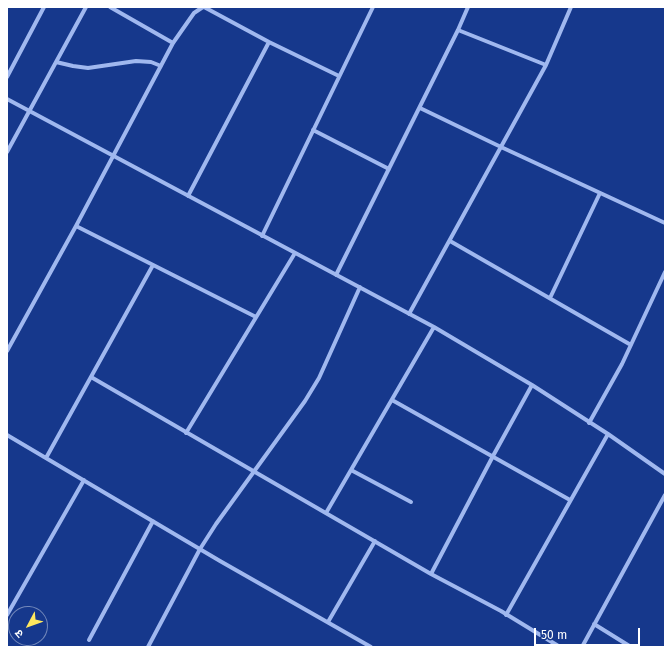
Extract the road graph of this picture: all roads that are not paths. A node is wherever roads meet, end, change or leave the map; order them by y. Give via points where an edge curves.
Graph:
1 (44, 7) edge
2 (86, 7) edge
3 (110, 7) edge
4 (204, 7) edge
5 (373, 7) edge
6 (468, 7) edge
7 (571, 7) edge
8 (458, 30) junction
9 (269, 42) junction
10 (173, 43) junction
11 (56, 62) junction
12 (546, 65) junction
13 (161, 66) junction
14 (339, 76) junction
15 (7, 77) edge
16 (7, 99) edge
17 (420, 108) junction
18 (29, 111) junction
19 (314, 130) junction
20 (501, 147) junction
21 (7, 152) edge
22 (114, 156) junction
23 (389, 169) junction
24 (600, 193) junction
25 (188, 196) junction
26 (665, 223) edge
27 (76, 226) junction
28 (262, 236) junction
29 (450, 241) junction
30 (294, 253) junction
31 (153, 265) junction
32 (665, 272) edge
33 (336, 275) junction
34 (360, 287) junction
35 (550, 298) junction
36 (409, 314) junction
37 (256, 316) junction
38 (434, 327) junction
39 (631, 345) junction
40 (7, 351) edge
41 (91, 377) junction
42 (532, 385) junction
43 (392, 400) junction
44 (589, 423) junction
45 (186, 433) junction
46 (608, 434) junction
47 (7, 435) edge
48 (493, 456) junction
49 (46, 458) junction
50 (351, 470) junction
51 (254, 472) junction
52 (665, 474) edge
53 (84, 480) junction
54 (665, 495) edge
55 (570, 500) junction
56 (411, 502) dead end
57 (326, 513) junction
58 (153, 521) junction
59 (375, 541) junction
60 (200, 549) junction
61 (431, 574) junction
62 (7, 615) edge
63 (506, 615) junction
64 (328, 622) junction
65 (594, 624) junction
66 (89, 640) dead end
67 (148, 647) edge
68 (371, 647) edge
69 (560, 647) edge
70 (582, 647) edge
71 (631, 647) edge

1 - 15 street
2 - 11 street
3 - 10 street
4 - 9 street
4 - 10 street via 194,13
5 - 14 street
6 - 8 street
7 - 12 street
8 - 12 street
8 - 17 street
9 - 14 street
9 - 25 street
10 - 13 street
11 - 13 street via 88,68 136,61
11 - 18 street
12 - 20 street
13 - 22 street
14 - 19 street
16 - 18 street
17 - 20 street
17 - 23 street
18 - 21 street
18 - 22 street
19 - 23 street
19 - 28 street
20 - 24 street
20 - 29 street
22 - 25 street
22 - 27 street
23 - 33 street
24 - 26 street
24 - 35 street
25 - 28 street
27 - 31 street
27 - 40 street
28 - 30 street
29 - 35 street
29 - 36 street
30 - 33 street
30 - 37 street
31 - 37 street
31 - 41 street
32 - 39 street
33 - 34 street
34 - 36 street
34 - 51 street via 306,401
35 - 39 street
36 - 38 street
37 - 45 street
38 - 42 street
38 - 43 street
39 - 44 street
41 - 45 street
41 - 49 street
42 - 44 street
42 - 48 street
43 - 48 street
43 - 50 street
44 - 46 street
45 - 51 street
46 - 52 street
46 - 55 street
47 - 49 street
48 - 55 street
48 - 61 street
49 - 53 street
50 - 56 street
50 - 57 street
51 - 57 street
51 - 60 street
53 - 58 street
53 - 62 street
54 - 65 street
55 - 63 street
57 - 59 street
58 - 60 street
58 - 66 street
59 - 61 street
59 - 64 street
60 - 64 street
60 - 67 street
61 - 63 street
63 - 69 street
64 - 68 street
65 - 70 street
65 - 71 street

